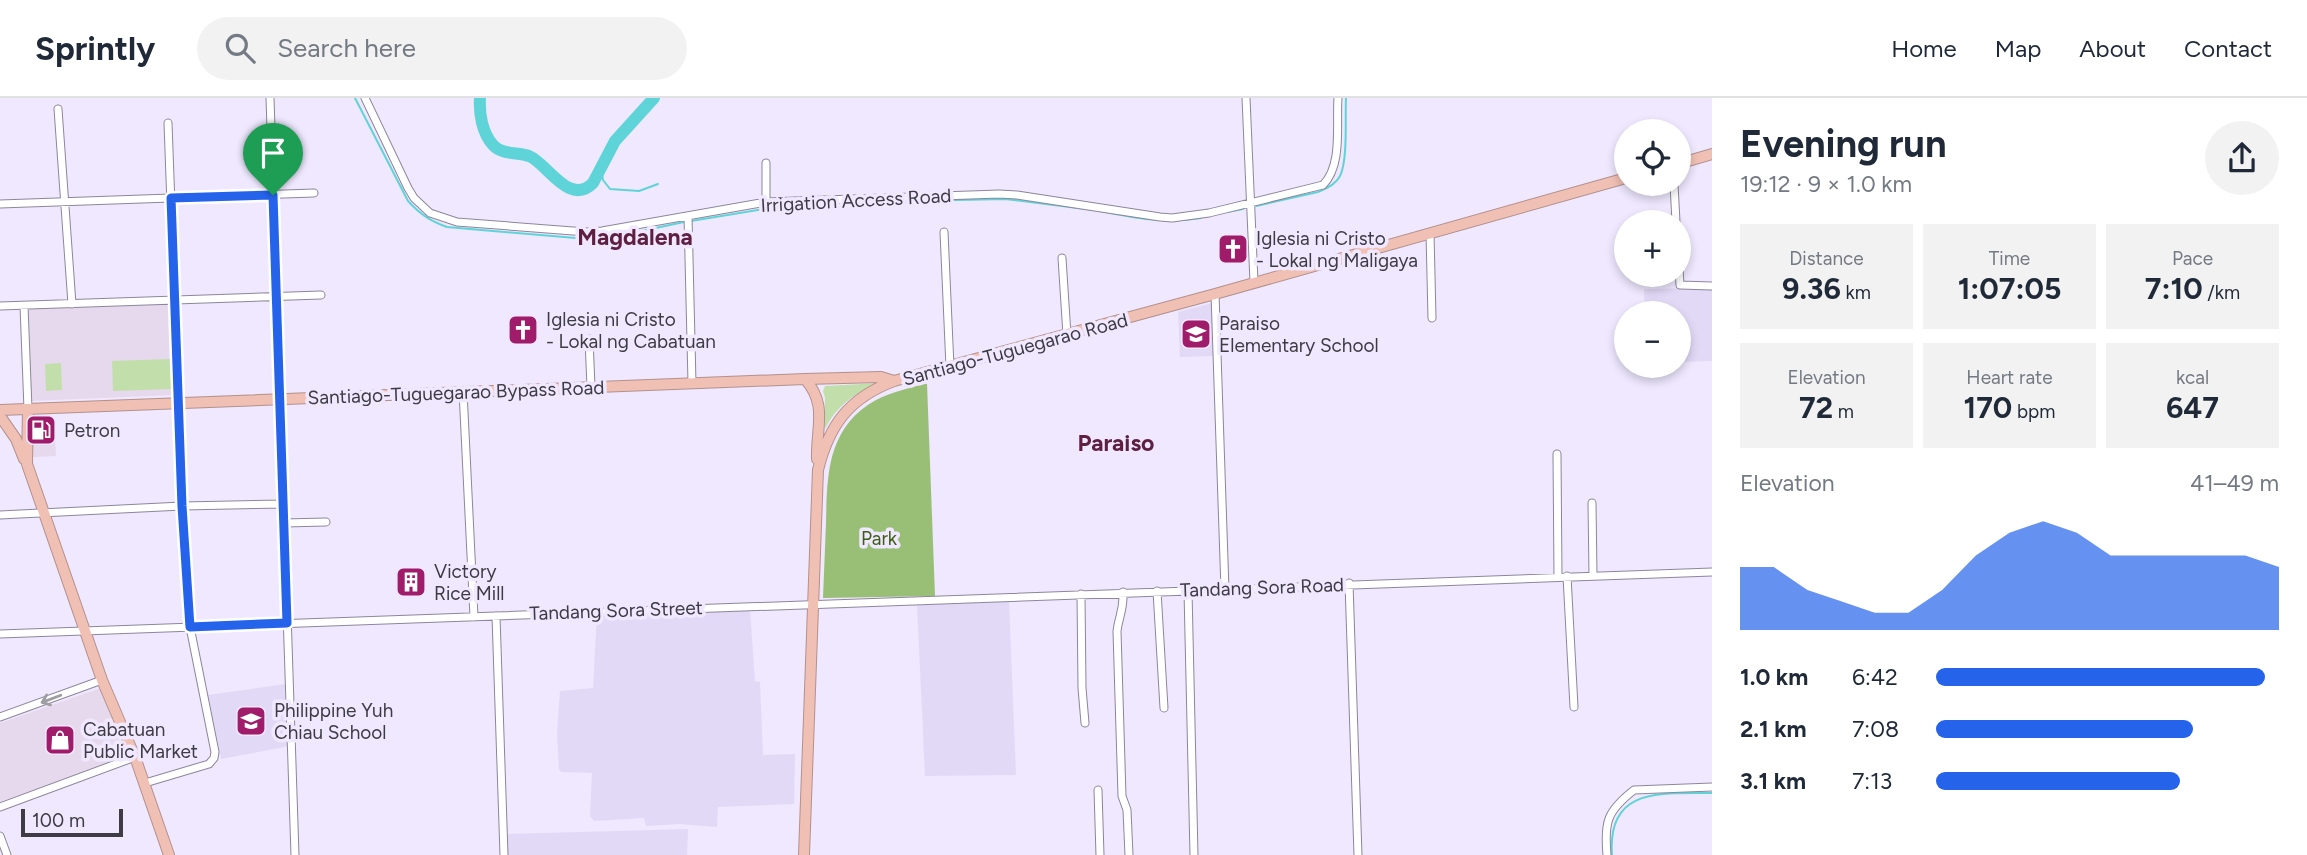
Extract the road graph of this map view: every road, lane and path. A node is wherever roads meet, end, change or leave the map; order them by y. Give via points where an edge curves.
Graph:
1 (270, 98) edge
2 (365, 98) edge
3 (1246, 98) edge
4 (1338, 98) edge
5 (58, 108) dead end
6 (168, 123) dead end
7 (1712, 154) edge
8 (1691, 160) edge
9 (766, 163) dead end
10 (1614, 181) edge
11 (314, 193) dead end
12 (273, 195) junction
13 (171, 198) junction
14 (66, 202) junction
15 (766, 202) junction
16 (1250, 203) junction
17 (0, 204) edge
18 (688, 216) junction
19 (944, 232) dead end
20 (1430, 233) junction
21 (1062, 258) dead end
22 (1255, 282) junction
23 (1691, 285) edge
24 (1712, 286) edge
25 (1215, 294) junction
26 (277, 295) junction
27 (321, 295) dead end
28 (175, 298) junction
29 (72, 304) junction
30 (0, 306) edge
31 (24, 306) junction
32 (1432, 318) dead end
33 (1067, 335) junction
34 (589, 339) dead end
35 (950, 367) junction
36 (805, 379) junction
37 (894, 382) junction
38 (692, 383) junction
39 (591, 387) junction
40 (463, 391) junction
41 (281, 399) junction
42 (178, 403) junction
43 (27, 409) junction
44 (0, 410) edge
45 (0, 416) edge
46 (1557, 454) dead end
47 (27, 464) junction
48 (818, 470) junction
49 (1592, 503) dead end
50 (284, 504) junction
51 (182, 506) junction
52 (44, 514) junction
53 (0, 515) edge
54 (326, 522) dead end
55 (284, 523) junction
56 (1712, 572) edge
57 (1593, 575) junction
58 (1558, 576) junction
59 (1567, 576) junction
60 (1349, 583) junction
61 (1225, 590) junction
62 (1157, 591) junction
63 (1188, 591) junction
64 (1123, 592) junction
65 (1081, 594) junction
66 (813, 603) junction
67 (496, 615) junction
68 (474, 617) junction
69 (287, 623) junction
70 (190, 627) junction
71 (86, 629) junction
72 (0, 634) edge
73 (102, 680) junction
74 (1574, 707) dead end
75 (1164, 708) dead end
76 (0, 717) edge
77 (1085, 723) dead end
78 (135, 757) junction
79 (145, 783) junction
80 (1712, 786) edge
81 (1098, 790) dead end
82 (0, 807) edge
83 (0, 836) edge
84 (7, 855) edge
85 (169, 855) edge
86 (295, 855) edge
87 (504, 855) edge
88 (803, 855) edge
89 (1100, 855) edge
90 (1129, 855) edge
91 (1194, 855) edge
92 (1358, 855) edge
93 (1607, 855) edge

1 - 12 street
2 - 18 street, Irrigation Access Road via 408,188 424,209 436,216 457,222 594,232
3 - 16 street
4 - 16 street, Irrigation Access Road via 1329,178 1318,187
5 - 14 street
6 - 13 street
7 - 8 highway
9 - 15 street
10 - 20 highway, Santiago-Tuguegarao Road
11 - 12 street
12 - 13 street
12 - 26 street
13 - 14 street
13 - 28 street
14 - 17 street
14 - 29 street
15 - 16 street, Irrigation Access Road via 1017,195 1172,218
15 - 18 street, Irrigation Access Road
16 - 22 street
18 - 38 street
19 - 35 street
20 - 22 highway, Santiago-Tuguegarao Road
20 - 32 street
21 - 33 street
22 - 25 highway, Santiago-Tuguegarao Road
23 - 24 street
25 - 33 highway, Santiago-Tuguegarao Road
25 - 61 street
26 - 27 street
26 - 28 street
26 - 41 street
28 - 29 street
28 - 42 street
29 - 31 street
30 - 31 street
31 - 43 street
33 - 35 highway, Santiago-Tuguegarao Road
34 - 39 street
35 - 37 highway, Santiago-Tuguegarao Road
36 - 37 highway, Santiago-Tuguegarao Bypass Road via 881,377
36 - 38 highway, Santiago-Tuguegarao Bypass Road
36 - 48 highway via 819,400
37 - 48 highway, Santiago-Tuguegarao Road via 863,397 842,415
38 - 39 highway, Santiago-Tuguegarao Bypass Road
39 - 40 highway, Santiago-Tuguegarao Bypass Road
40 - 41 highway, Santiago-Tuguegarao Bypass Road
40 - 68 street
41 - 42 highway, Santiago-Tuguegarao Bypass Road
41 - 50 street
42 - 43 highway, Santiago-Tuguegarao Bypass Road
42 - 51 street
43 - 44 highway, Santiago-Tuguegarao Bypass Road
43 - 47 highway
45 - 47 highway
46 - 58 street
47 - 52 highway
48 - 66 highway, Santiago-Tuguegarao Road
49 - 57 street
50 - 51 street
50 - 55 street
51 - 52 street
51 - 70 street
52 - 53 street
52 - 71 highway
54 - 55 street
55 - 69 street
56 - 57 street, Tandang Sora Road
57 - 59 street, Tandang Sora Road
58 - 59 street, Tandang Sora Road
58 - 60 street, Tandang Sora Road
59 - 74 street
60 - 61 street, Tandang Sora Road
60 - 92 street
61 - 63 street, Tandang Sora Road
62 - 63 street, Tandang Sora Road
62 - 64 street, Tandang Sora Road
62 - 75 street
63 - 91 street
64 - 65 street, Tandang Sora Road
64 - 90 street via 1117,631 1122,796 1128,810
65 - 66 street, Tandang Sora Road
65 - 77 street
66 - 67 street, Tandang Sora Street
66 - 88 highway, Santiago-Tuguegarao Road
67 - 68 street, Tandang Sora Street
67 - 87 street
68 - 69 street, Tandang Sora Street
69 - 70 street, Tandang Sora Street
69 - 86 street
70 - 71 street, Tandang Sora Street
70 - 79 street via 214,758 209,764
71 - 72 street, Tandang Sora Street
71 - 73 highway
73 -> 76 street
73 - 78 highway
78 - 79 highway
78 - 82 street
79 - 85 highway
80 - 93 street via 1634,790 1611,813 1605,830
81 - 89 street
83 - 84 street

